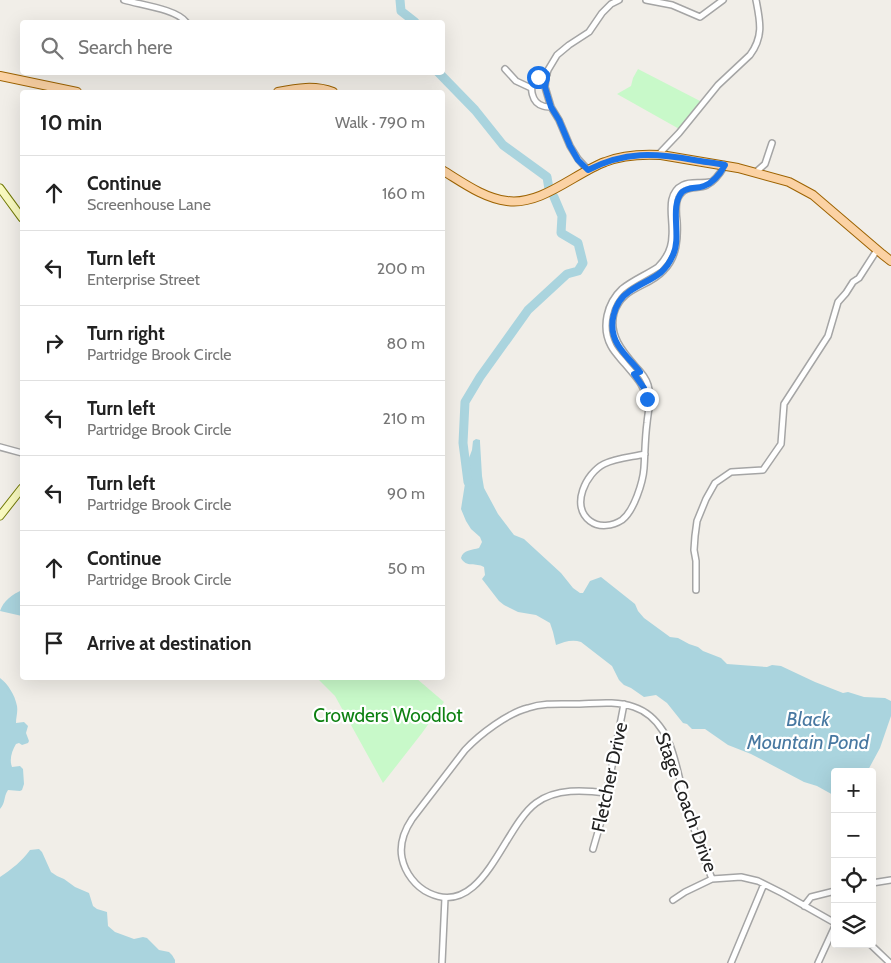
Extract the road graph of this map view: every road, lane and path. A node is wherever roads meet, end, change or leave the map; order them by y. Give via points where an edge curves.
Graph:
1 (124, 0) edge
2 (619, 0) edge
3 (646, 0) edge
4 (722, 0) edge
5 (756, 0) edge
6 (184, 20) edge
7 (505, 69) dead end
8 (547, 74) junction
9 (0, 76) edge
10 (532, 88) junction
11 (67, 90) edge
12 (296, 90) edge
13 (326, 90) edge
14 (551, 107) junction
15 (772, 143) dead end
16 (658, 155) junction
17 (725, 165) junction
18 (588, 170) junction
19 (445, 172) edge
20 (756, 172) junction
21 (0, 188) edge
22 (20, 215) edge
23 (879, 252) junction
24 (891, 261) edge
25 (634, 285) junction
26 (606, 326) junction
27 (613, 326) junction
28 (637, 373) junction
29 (0, 447) edge
30 (20, 453) edge
31 (644, 454) junction
32 (20, 491) edge
33 (0, 516) edge
34 (696, 590) dead end
35 (624, 704) junction
36 (607, 793) junction
37 (593, 850) dead end
38 (712, 879) junction
39 (891, 880) edge
40 (876, 882) edge
41 (764, 884) junction
42 (831, 891) edge
43 (445, 898) junction
44 (674, 900) dead end
45 (804, 906) junction
46 (831, 923) edge
47 (831, 934) edge
48 (874, 948) edge
49 (442, 963) edge
50 (731, 963) edge
51 (818, 963) edge
52 (890, 963) edge

1 - 6 street via 170,12
2 - 8 street via 602,13 589,32 557,55
3 - 4 street via 672,5 700,17
5 - 16 street via 760,30 754,50 718,85
7 - 10 street via 516,81
8 - 10 street via 536,79
8 - 14 street via 545,87
9 - 11 main road
10 - 14 street via 538,104
12 - 13 main road
14 - 18 street via 578,160
15 - 20 street via 765,164
16 - 17 main road
16 - 18 main road via 619,158
17 - 20 main road
17 - 25 street via 710,184 688,188 678,198 673,208 677,237 674,255 657,276
18 - 19 main road via 546,193 512,202 486,195
20 - 23 main road via 807,191
21 - 22 main road
23 - 24 main road
23 - 34 street via 838,302 828,336 784,404 781,444 763,470 731,472 715,483 706,499 695,536
25 - 26 street via 620,291 611,304
25 - 27 street via 613,315
26 - 27 street
26 - 28 street via 610,346
27 - 28 street via 618,345
28 - 31 street via 648,385 650,396
29 - 30 street
31 - 31 street via 641,485 627,515 622,520 602,526 585,516 581,504 584,489 597,468 608,462
32 - 33 main road
35 - 36 street, Fletcher Drive
35 - 38 street, Stage Coach Drive via 649,715 664,732
35 - 43 street, Stage Coach Drive via 611,702 527,708 499,722 471,743 407,826 401,848 403,861 413,880 423,890
36 - 37 street, Fletcher Drive
36 - 43 street via 568,791 536,803 525,813 486,875 464,894
38 - 41 street, Stage Coach Drive via 741,877
38 - 44 street
39 - 40 street
41 - 45 street, Stage Coach Drive
41 - 50 street
42 - 45 street via 811,897
43 - 49 street
45 - 46 street, Stage Coach Drive
47 - 51 street
48 - 52 street

